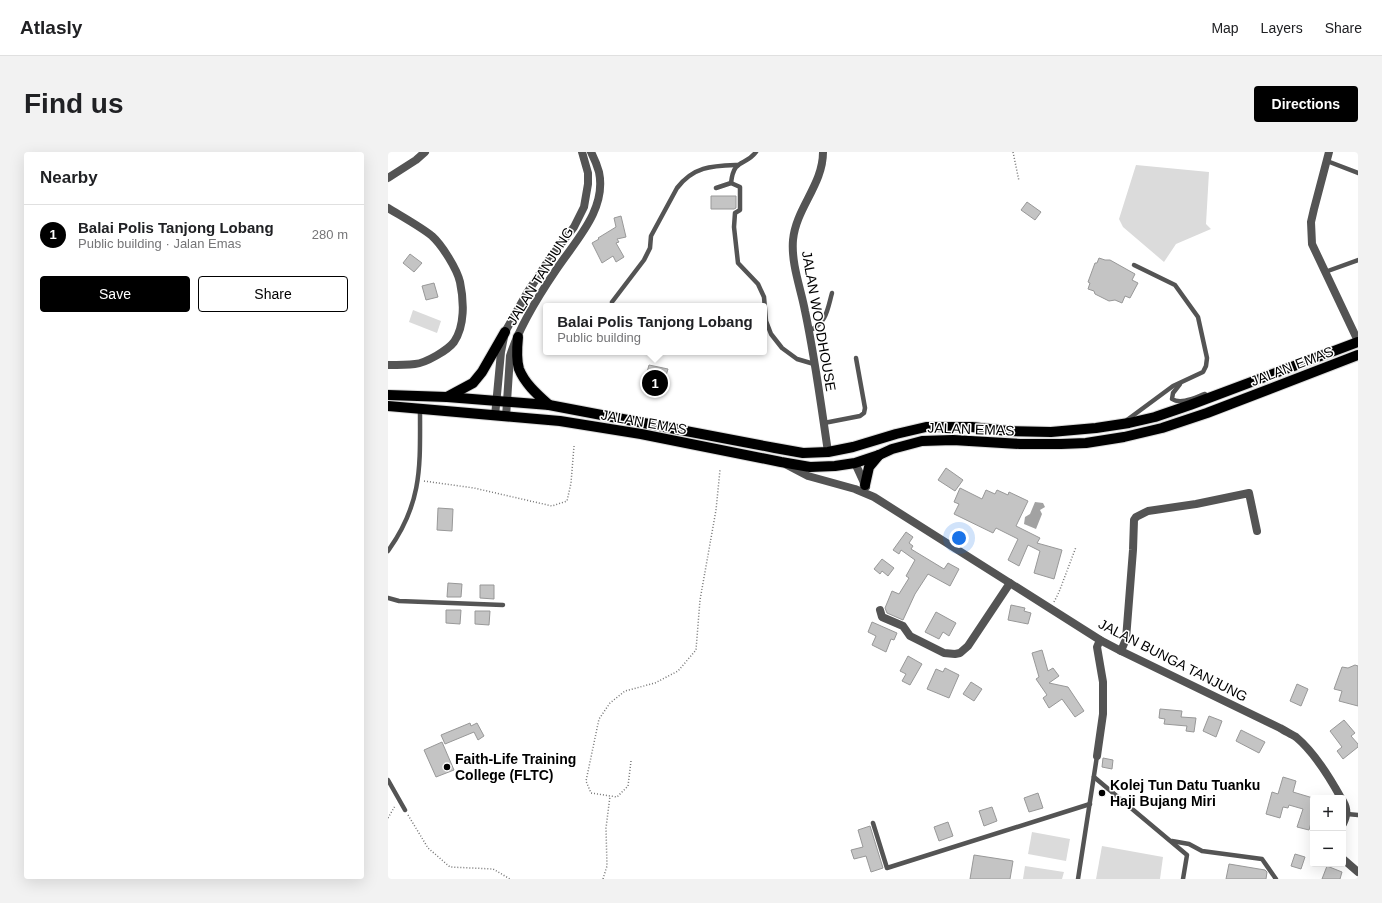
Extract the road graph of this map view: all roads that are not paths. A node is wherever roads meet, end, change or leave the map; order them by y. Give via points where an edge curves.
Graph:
1 (425, 152) edge
2 (582, 152) edge
3 (591, 152) edge
4 (756, 152) edge
5 (823, 152) edge
6 (1329, 152) edge
7 (1327, 161) junction
8 (738, 165) junction
9 (1358, 173) edge
10 (388, 178) edge
11 (731, 183) junction
12 (716, 188) dead end
13 (388, 208) edge
14 (1358, 260) edge
15 (1134, 265) dead end
16 (1325, 272) junction
17 (832, 293) dead end
18 (612, 302) dead end
19 (764, 303) edge
20 (767, 324) edge
21 (809, 331) junction
22 (505, 332) junction
23 (518, 337) junction
24 (1358, 341) edge
25 (1358, 355) edge
26 (856, 358) dead end
27 (814, 364) junction
28 (388, 365) edge
29 (1258, 381) junction
30 (1181, 383) junction
31 (388, 395) edge
32 (446, 397) junction
33 (502, 401) junction
34 (549, 405) junction
35 (388, 406) edge
36 (420, 408) junction
37 (495, 416) junction
38 (506, 417) junction
39 (824, 422) junction
40 (1121, 424) junction
41 (828, 452) junction
42 (879, 455) junction
43 (781, 462) junction
44 (855, 463) junction
45 (865, 485) junction
46 (874, 497) junction
47 (1257, 532) dead end
48 (388, 551) edge
49 (1010, 583) junction
50 (388, 598) edge
51 (503, 605) dead end
52 (880, 610) dead end
53 (1100, 640) junction
54 (1121, 651) junction
55 (1098, 756) joint
56 (1094, 777) junction
57 (388, 780) edge
58 (1339, 795) edge
59 (1090, 804) junction
60 (1346, 808) edge
61 (405, 810) road end
62 (1347, 814) joint
63 (1358, 815) edge
64 (873, 823) dead end
65 (1170, 840) junction
66 (1346, 862) edge
67 (1358, 872) edge
68 (1078, 879) edge
69 (1183, 879) edge
70 (1276, 879) edge

1 - 10 street
2 - 22 street, JALAN TANJUNG via 588,173 588,184 580,217 527,293
3 - 23 street, JALAN TANJUNG via 599,172 600,189 589,224 556,270
4 - 8 lane
5 - 21 street, JALAN WOODHOUSE via 822,168 795,227 793,241 793,253
6 - 7 street
7 - 9 lane
7 - 16 street via 1311,222 1312,244
8 - 11 lane
8 - 18 lane via 710,167 694,172 683,181 650,236 650,248 644,260
11 - 12 lane
11 - 19 lane via 740,186 740,210 735,213 734,227 738,263 758,284
13 - 28 street via 432,236 454,266 460,282 462,320 453,343 438,355 417,364
14 - 16 lane
15 - 30 lane via 1175,285 1198,317 1207,361 1202,372
16 - 24 street
17 - 21 lane via 822,323
20 - 27 lane via 771,334 782,348 797,359
21 - 27 street, JALAN WOODHOUSE
22 - 32 main road via 473,383
22 - 33 street, JALAN TANJUNG via 501,352
23 - 33 street, JALAN TANJUNG via 510,356
23 - 34 main road via 517,355 520,369 532,390
24 - 29 main road, JALAN EMAS
25 - 42 main road, JALAN EMAS via 1207,413 1124,438 1061,444 938,440 905,444
26 - 39 lane via 864,413 860,416
27 - 39 street, JALAN WOODHOUSE
29 - 30 lane via 1220,389 1188,400 1174,400 1173,393
29 - 40 main road, JALAN EMAS via 1155,417
30 - 40 lane via 1173,386
31 - 32 main road, JALAN EMAS
32 - 33 main road, JALAN EMAS
33 - 34 main road, JALAN EMAS
33 - 37 street, JALAN TANJUNG
33 - 38 street, JALAN TANJUNG
34 - 41 main road, JALAN EMAS via 803,453
35 - 36 main road, JALAN EMAS
36 - 37 main road, JALAN EMAS
36 - 48 lane via 418,481 406,522
37 - 38 main road, JALAN EMAS
38 - 43 main road, JALAN EMAS via 560,421 641,434
39 - 41 street, JALAN WOODHOUSE
40 - 41 main road, JALAN EMAS via 1051,432 926,427
41 - 44 main road via 846,454 853,458
42 - 44 main road, JALAN EMAS
42 - 45 main road via 868,467
43 - 44 main road, JALAN EMAS via 810,466
43 - 46 street via 808,476
44 - 45 street
45 - 46 street
46 - 49 street, JALAN BUNGA TANJUNG
47 - 54 street via 1253,492 1148,511 1136,517 1126,639
49 - 52 street via 968,646 960,653 944,653 910,636 903,626 882,617
49 - 53 street, JALAN BUNGA TANJUNG
50 - 51 lane via 399,601
53 - 54 street, JALAN BUNGA TANJUNG
53 - 55 street via 1097,647 1104,702
54 - 58 street, JALAN BUNGA TANJUNG via 1295,737 1318,763
55 - 56 lane
56 - 59 lane
56 - 65 lane
57 - 61 lane
59 - 64 lane via 887,868
59 - 68 lane
60 - 62 street
62 - 63 lane
65 - 69 lane via 1187,855
65 - 70 lane via 1189,844 1202,851 1262,860
66 - 67 street

